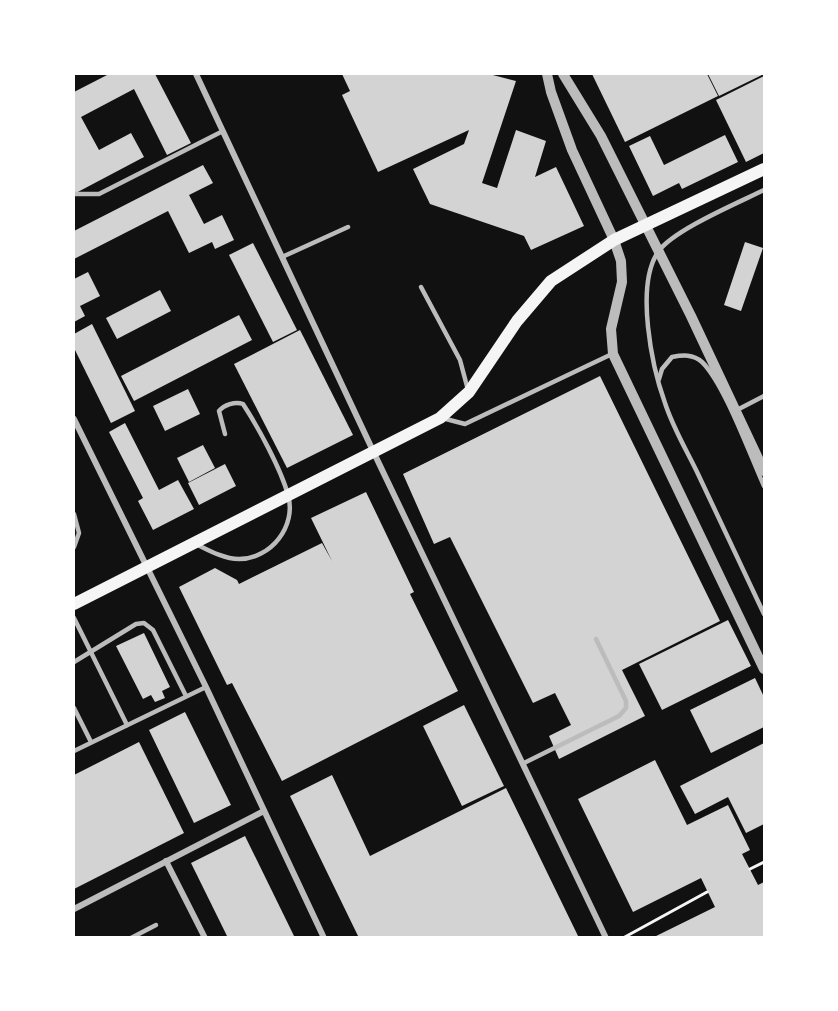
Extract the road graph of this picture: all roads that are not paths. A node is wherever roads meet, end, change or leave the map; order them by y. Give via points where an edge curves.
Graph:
1 (196, 74) edge
2 (547, 74) edge
3 (563, 74) edge
4 (223, 131) junction
5 (765, 169) edge
6 (765, 190) edge
7 (74, 194) edge
8 (645, 226) junction
9 (348, 227) dead end
10 (614, 240) junction
11 (658, 251) junction
12 (282, 257) junction
13 (421, 287) dead end
14 (613, 354) junction
15 (658, 381) junction
16 (469, 392) junction
17 (765, 396) edge
18 (735, 411) junction
19 (440, 418) junction
20 (74, 419) edge
21 (225, 434) dead end
22 (374, 453) junction
23 (765, 471) edge
24 (765, 486) edge
25 (289, 496) junction
26 (74, 514) edge
27 (195, 543) junction
28 (74, 547) edge
29 (146, 567) junction
30 (74, 604) edge
31 (765, 614) edge
32 (74, 618) edge
33 (596, 639) dead end
34 (90, 654) junction
35 (74, 662) edge
36 (765, 669) edge
37 (206, 687) junction
38 (186, 696) junction
39 (74, 708) edge
40 (128, 725) junction
41 (91, 742) junction
42 (74, 751) edge
43 (524, 763) junction
44 (264, 811) junction
45 (166, 861) junction
46 (74, 909) edge
47 (156, 925) dead end
48 (131, 938) edge
49 (205, 938) edge
50 (324, 938) edge
51 (606, 938) edge

1 - 4 street
2 - 10 street via 572,150
3 - 8 street via 601,136
4 - 7 lane via 99,194
4 - 12 street
5 - 8 main road
6 - 11 lane via 711,216
8 - 10 main road
8 - 11 street
9 - 12 lane
10 - 14 street via 622,282 610,329
10 - 16 main road via 543,289
11 - 15 lane via 650,273 648,309
11 - 18 street
12 - 22 street
13 - 16 lane via 460,360
14 - 19 lane via 465,424
14 - 36 street
15 - 24 lane via 672,357 686,354 700,361 714,378
15 - 31 lane via 665,406
16 - 19 main road
17 - 18 lane
18 - 23 street
19 - 22 main road
20 - 29 street
21 - 25 lane via 219,411 238,402 243,404
22 - 25 main road
22 - 43 street
25 - 27 main road
25 - 27 lane via 286,528 265,551 237,559
26 - 28 lane via 79,533
27 - 29 main road
29 - 30 main road
29 - 37 street
32 - 34 lane
33 - 43 lane via 626,708 619,716
34 - 35 lane
34 - 38 lane via 136,624 149,625
34 - 40 lane
37 - 38 lane
37 - 44 street
38 - 40 lane
39 - 41 lane
40 - 41 lane
41 - 42 lane
43 - 51 street
44 - 45 street
44 - 50 street
45 - 46 street
45 - 49 street
47 - 48 lane

